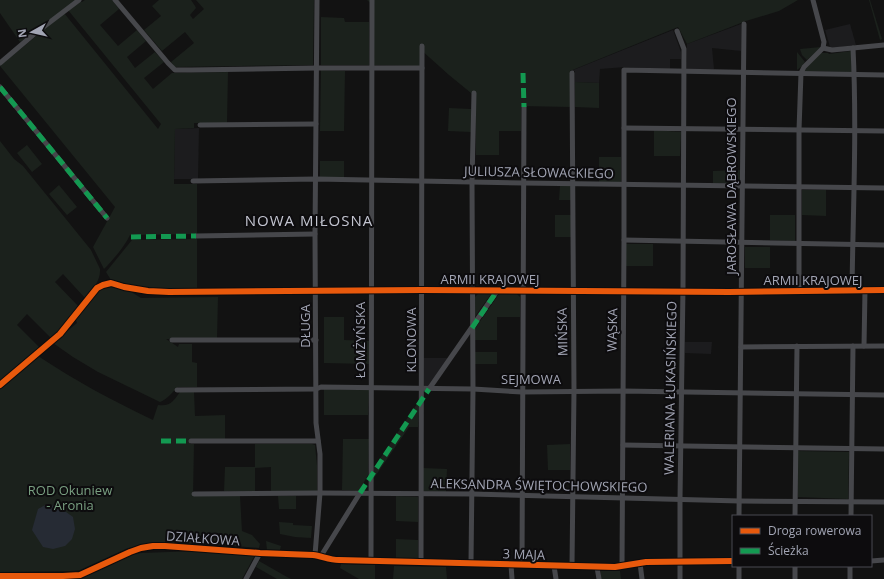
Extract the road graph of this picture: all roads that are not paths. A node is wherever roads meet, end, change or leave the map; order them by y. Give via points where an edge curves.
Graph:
1 (80, 0) edge
2 (115, 0) edge
3 (317, 0) edge
4 (372, 0) edge
5 (813, 0) edge
6 (744, 24) dead end
7 (677, 31) dead end
8 (884, 45) edge
9 (422, 46) dead end
10 (823, 48) junction
11 (853, 48) junction
12 (0, 55) edge
13 (2, 61) edge
14 (316, 68) junction
15 (372, 68) junction
16 (422, 68) junction
17 (684, 71) junction
18 (744, 71) junction
19 (572, 73) dead end
20 (801, 73) junction
21 (854, 74) junction
22 (884, 75) edge
23 (0, 87) edge
24 (474, 93) dead end
25 (524, 107) dead end
26 (316, 124) junction
27 (200, 125) dead end
28 (624, 128) junction
29 (683, 129) junction
30 (742, 129) junction
31 (799, 130) junction
32 (854, 130) junction
33 (884, 131) edge
34 (316, 179) junction
35 (372, 180) junction
36 (421, 181) junction
37 (193, 182) dead end
38 (472, 182) junction
39 (523, 183) junction
40 (573, 183) junction
41 (624, 184) junction
42 (683, 185) junction
43 (742, 186) junction
44 (799, 187) junction
45 (853, 187) junction
46 (884, 188) edge
47 (107, 218) dead end
48 (315, 234) junction
49 (196, 236) dead end
50 (624, 240) junction
51 (682, 242) junction
52 (742, 243) junction
53 (799, 243) junction
54 (852, 244) junction
55 (884, 245) edge
56 (422, 290) junction
57 (472, 290) junction
58 (573, 290) junction
59 (852, 290) junction
60 (865, 290) junction
61 (884, 290) edge
62 (316, 291) junction
63 (372, 291) junction
64 (497, 291) junction
65 (522, 291) junction
66 (623, 291) junction
67 (683, 291) junction
68 (799, 291) junction
69 (742, 292) junction
70 (472, 328) junction
71 (172, 340) dead end
72 (316, 340) junction
73 (797, 346) junction
74 (853, 346) junction
75 (864, 346) junction
76 (884, 346) edge
77 (742, 347) junction
78 (0, 385) edge
79 (371, 388) junction
80 (316, 389) junction
81 (422, 389) junction
82 (429, 389) junction
83 (473, 389) junction
84 (178, 390) dead end
85 (574, 390) junction
86 (622, 390) junction
87 (522, 392) junction
88 (682, 392) junction
89 (740, 392) junction
90 (797, 393) junction
91 (853, 394) junction
92 (884, 395) edge
93 (318, 440) junction
94 (191, 441) dead end
95 (623, 445) junction
96 (681, 446) junction
97 (740, 447) junction
98 (796, 449) junction
99 (852, 449) junction
100 (884, 450) edge
101 (320, 493) junction
102 (360, 493) junction
103 (371, 493) junction
104 (194, 494) dead end
105 (420, 494) junction
106 (472, 494) junction
107 (523, 495) junction
108 (572, 496) junction
109 (622, 498) junction
110 (680, 499) junction
111 (740, 501) junction
112 (795, 502) junction
113 (851, 502) junction
114 (884, 502) edge
115 (740, 515) edge
116 (795, 515) edge
117 (851, 515) edge
118 (260, 553) junction
119 (315, 555) junction
120 (321, 556) junction
121 (371, 560) junction
122 (884, 560) edge
123 (680, 561) junction
124 (732, 561) edge
125 (872, 561) edge
126 (421, 562) junction
127 (471, 563) junction
128 (640, 563) junction
129 (511, 564) junction
130 (522, 565) junction
131 (554, 566) junction
132 (572, 566) junction
133 (622, 566) junction
134 (597, 567) junction
135 (739, 567) edge
136 (795, 567) edge
137 (850, 567) edge
138 (0, 576) edge
139 (246, 579) edge
140 (512, 579) edge
141 (556, 579) edge
142 (599, 579) edge
143 (642, 579) edge
144 (680, 579) edge
145 (739, 579) edge
146 (795, 579) edge
147 (850, 579) edge

1 - 13 street
2 - 14 street via 175,70
3 - 14 street, DŁUGA
4 - 15 street, ŁOMŻYŃSKA
5 - 10 street via 824,42
6 - 18 street, JAROSŁAWA DĄBROWSKIEGO
7 - 17 street, WALERIANA ŁUKASIŃSKIEGO via 684,49
8 - 11 street
9 - 16 street, KLONOWA
10 - 11 street
10 - 20 street
11 - 21 street
12 - 13 street
14 - 15 street
14 - 26 street, DŁUGA
15 - 16 street
15 - 35 street, ŁOMŻYŃSKA
16 - 36 street, KLONOWA
17 - 18 street
17 - 28 street, WĄSKA via 624,70
17 - 29 street, WALERIANA ŁUKASIŃSKIEGO
18 - 20 street
18 - 30 street, JAROSŁAWA DĄBROWSKIEGO
19 - 40 street, MIŃSKA
20 - 21 street
20 - 31 street
21 - 22 street
21 - 32 street
23 - 47 street
24 - 38 street
25 - 39 street
26 - 27 street
26 - 34 street, DŁUGA
28 - 29 street
28 - 41 street, WĄSKA
29 - 30 street
29 - 42 street, WALERIANA ŁUKASIŃSKIEGO
30 - 31 street
30 - 43 street, JAROSŁAWA DĄBROWSKIEGO
31 - 32 street
31 - 44 street
32 - 33 street
32 - 45 street
34 - 35 street, JULIUSZA SŁOWACKIEGO
34 - 37 street, JULIUSZA SŁOWACKIEGO
34 - 48 street, DŁUGA
35 - 36 street, JULIUSZA SŁOWACKIEGO
35 - 63 street, ŁOMŻYŃSKA
36 - 38 street, JULIUSZA SŁOWACKIEGO
36 - 56 street, KLONOWA
38 - 39 street, JULIUSZA SŁOWACKIEGO
38 - 57 street
39 - 40 street, JULIUSZA SŁOWACKIEGO
39 - 65 street
40 - 41 street, JULIUSZA SŁOWACKIEGO
40 - 58 street, MIŃSKA
41 - 42 street, JULIUSZA SŁOWACKIEGO
41 - 50 street, WĄSKA
42 - 43 street, JULIUSZA SŁOWACKIEGO
42 - 51 street, WALERIANA ŁUKASIŃSKIEGO
43 - 44 street, JULIUSZA SŁOWACKIEGO
43 - 52 street, JAROSŁAWA DĄBROWSKIEGO
44 - 45 street, JULIUSZA SŁOWACKIEGO
44 - 53 street
45 - 46 street, JULIUSZA SŁOWACKIEGO
45 - 54 street
48 - 49 street
48 - 62 street, DŁUGA
50 - 51 street
50 - 66 street, WĄSKA
51 - 52 street
51 - 67 street, WALERIANA ŁUKASIŃSKIEGO
52 - 53 street
52 - 69 street, JAROSŁAWA DĄBROWSKIEGO
53 - 54 street
53 - 68 street
54 - 55 street
54 - 59 street
56 - 57 street, ARMII KRAJOWEJ
56 - 63 street, ARMII KRAJOWEJ
56 - 81 street, KLONOWA
57 - 64 street, ARMII KRAJOWEJ
57 - 70 street
58 - 65 street, ARMII KRAJOWEJ
58 - 66 street, ARMII KRAJOWEJ
58 - 85 street, MIŃSKA
59 - 60 street, ARMII KRAJOWEJ
59 - 68 street, ARMII KRAJOWEJ
60 - 61 street, ARMII KRAJOWEJ
60 - 75 street
62 - 63 street, ARMII KRAJOWEJ
62 - 72 street, DŁUGA
62 - 78 street, ARMII KRAJOWEJ via 169,292 148,291 107,283 97,288 60,334
63 - 79 street, ŁOMŻYŃSKA
64 - 65 street, ARMII KRAJOWEJ
64 - 70 street
65 - 87 street
66 - 67 street, ARMII KRAJOWEJ
66 - 86 street, WĄSKA
67 - 69 street, ARMII KRAJOWEJ
67 - 88 street, WALERIANA ŁUKASIŃSKIEGO
68 - 69 street, ARMII KRAJOWEJ
69 - 77 street, JAROSŁAWA DĄBROWSKIEGO
70 - 82 street
70 - 83 street
71 - 72 street
72 - 80 street, DŁUGA
73 - 74 street
73 - 77 street
73 - 90 street
74 - 75 street
74 - 91 street
75 - 76 street
77 - 89 street, JAROSŁAWA DĄBROWSKIEGO
79 - 80 street, SEJMOWA
79 - 81 street, SEJMOWA
79 - 103 street, ŁOMŻYŃSKA
80 - 84 street, SEJMOWA
80 - 93 street, DŁUGA
81 - 82 street, SEJMOWA
81 - 105 street, KLONOWA
82 - 83 street, SEJMOWA
83 - 87 street, SEJMOWA
83 - 106 street
85 - 86 street, SEJMOWA
85 - 87 street, SEJMOWA
85 - 108 street, MIŃSKA
86 - 88 street, SEJMOWA
86 - 95 street, WĄSKA
87 - 107 street
88 - 89 street, SEJMOWA
88 - 96 street, WALERIANA ŁUKASIŃSKIEGO
89 - 90 street, SEJMOWA
89 - 97 street, JAROSŁAWA DĄBROWSKIEGO
90 - 91 street, SEJMOWA
90 - 98 street
91 - 92 street, SEJMOWA
91 - 99 street
93 - 94 street
93 - 101 street, DŁUGA
95 - 96 street
95 - 109 street, WĄSKA
96 - 97 street
96 - 110 street, WALERIANA ŁUKASIŃSKIEGO
97 - 98 street
97 - 111 street, JAROSŁAWA DĄBROWSKIEGO
98 - 99 street
98 - 112 street
99 - 100 street
99 - 113 street
101 - 102 street, ALEKSANDRA ŚWIĘTOCHOWSKIEGO
101 - 104 street, ALEKSANDRA ŚWIĘTOCHOWSKIEGO
101 - 119 street, DŁUGA
102 - 103 street, ALEKSANDRA ŚWIĘTOCHOWSKIEGO
102 - 120 street
103 - 105 street, ALEKSANDRA ŚWIĘTOCHOWSKIEGO
103 - 121 street, ŁOMŻYŃSKA
105 - 106 street, ALEKSANDRA ŚWIĘTOCHOWSKIEGO
105 - 126 street, KLONOWA
106 - 107 street, ALEKSANDRA ŚWIĘTOCHOWSKIEGO
106 - 127 street
107 - 108 street, ALEKSANDRA ŚWIĘTOCHOWSKIEGO
107 - 130 street
108 - 109 street, ALEKSANDRA ŚWIĘTOCHOWSKIEGO
108 - 132 street, MIŃSKA
109 - 110 street, ALEKSANDRA ŚWIĘTOCHOWSKIEGO
109 - 133 street, WĄSKA
110 - 111 street, ALEKSANDRA ŚWIĘTOCHOWSKIEGO
110 - 123 street, WALERIANA ŁUKASIŃSKIEGO
111 - 112 street, ALEKSANDRA ŚWIĘTOCHOWSKIEGO
111 - 115 street, JAROSŁAWA DĄBROWSKIEGO
112 - 113 street, ALEKSANDRA ŚWIĘTOCHOWSKIEGO
112 - 116 street
113 - 114 street, ALEKSANDRA ŚWIĘTOCHOWSKIEGO
113 - 117 street
118 - 119 street, DZIAŁKOWA
118 - 138 street, DZIAŁKOWA via 152,546 130,552 80,575
118 - 139 street
119 - 120 street, 3 MAJA
120 - 121 street, 3 MAJA via 333,560
121 - 126 street, 3 MAJA
122 - 125 street
123 - 124 street, 3 MAJA
123 - 128 street, 3 MAJA
123 - 144 street, WALERIANA ŁUKASIŃSKIEGO
126 - 127 street, 3 MAJA
127 - 129 street, 3 MAJA
128 - 133 street, 3 MAJA
128 - 143 street
129 - 130 street, 3 MAJA
129 - 140 street
130 - 131 street, 3 MAJA
131 - 132 street, 3 MAJA
131 - 141 street
132 - 134 street, 3 MAJA
133 - 134 street, 3 MAJA
134 - 142 street
135 - 145 street
136 - 146 street
137 - 147 street

